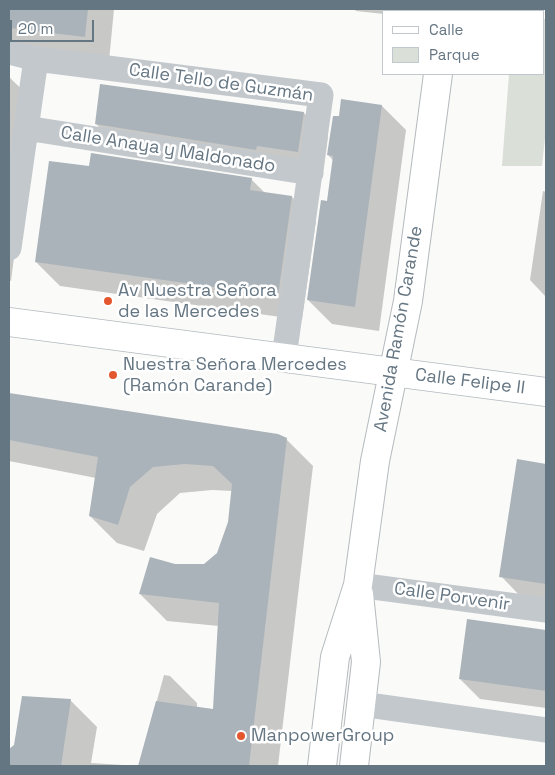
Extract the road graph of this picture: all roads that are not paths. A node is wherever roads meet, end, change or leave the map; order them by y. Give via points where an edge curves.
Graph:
1 (9, 52) edge
2 (36, 59) junction
3 (438, 75) edge
4 (26, 128) junction
5 (311, 173) junction
6 (9, 248) edge
7 (9, 322) edge
8 (284, 357) junction
9 (394, 373) junction
10 (546, 392) edge
11 (358, 585) junction
12 (546, 610) edge
13 (361, 704) junction
14 (546, 730) edge
15 (322, 766) edge
16 (354, 766) edge

1 - 2 street, Calle Tello de Guzmán
2 - 4 street
2 - 5 street, Calle Tello de Guzmán via 321,95
3 - 9 main road, Avenida Ramón Carande via 408,301
4 - 5 street, Calle Anaya y Maldonado
4 - 6 street
5 - 8 street, Calle Tello de Guzmán
7 - 8 main road, Calle Felipe II
8 - 9 main road, Calle Felipe II
9 - 10 main road, Calle Felipe II
9 - 11 main road, Avenida Ramón Carande via 375,460
11 - 12 street, Calle Porvenir
11 - 13 main road, Avenida Ramón Carande via 366,662
11 - 15 main road, Avenida Ramón Carande via 335,657
13 - 14 street
13 - 16 main road, Avenida Ramón Carande

